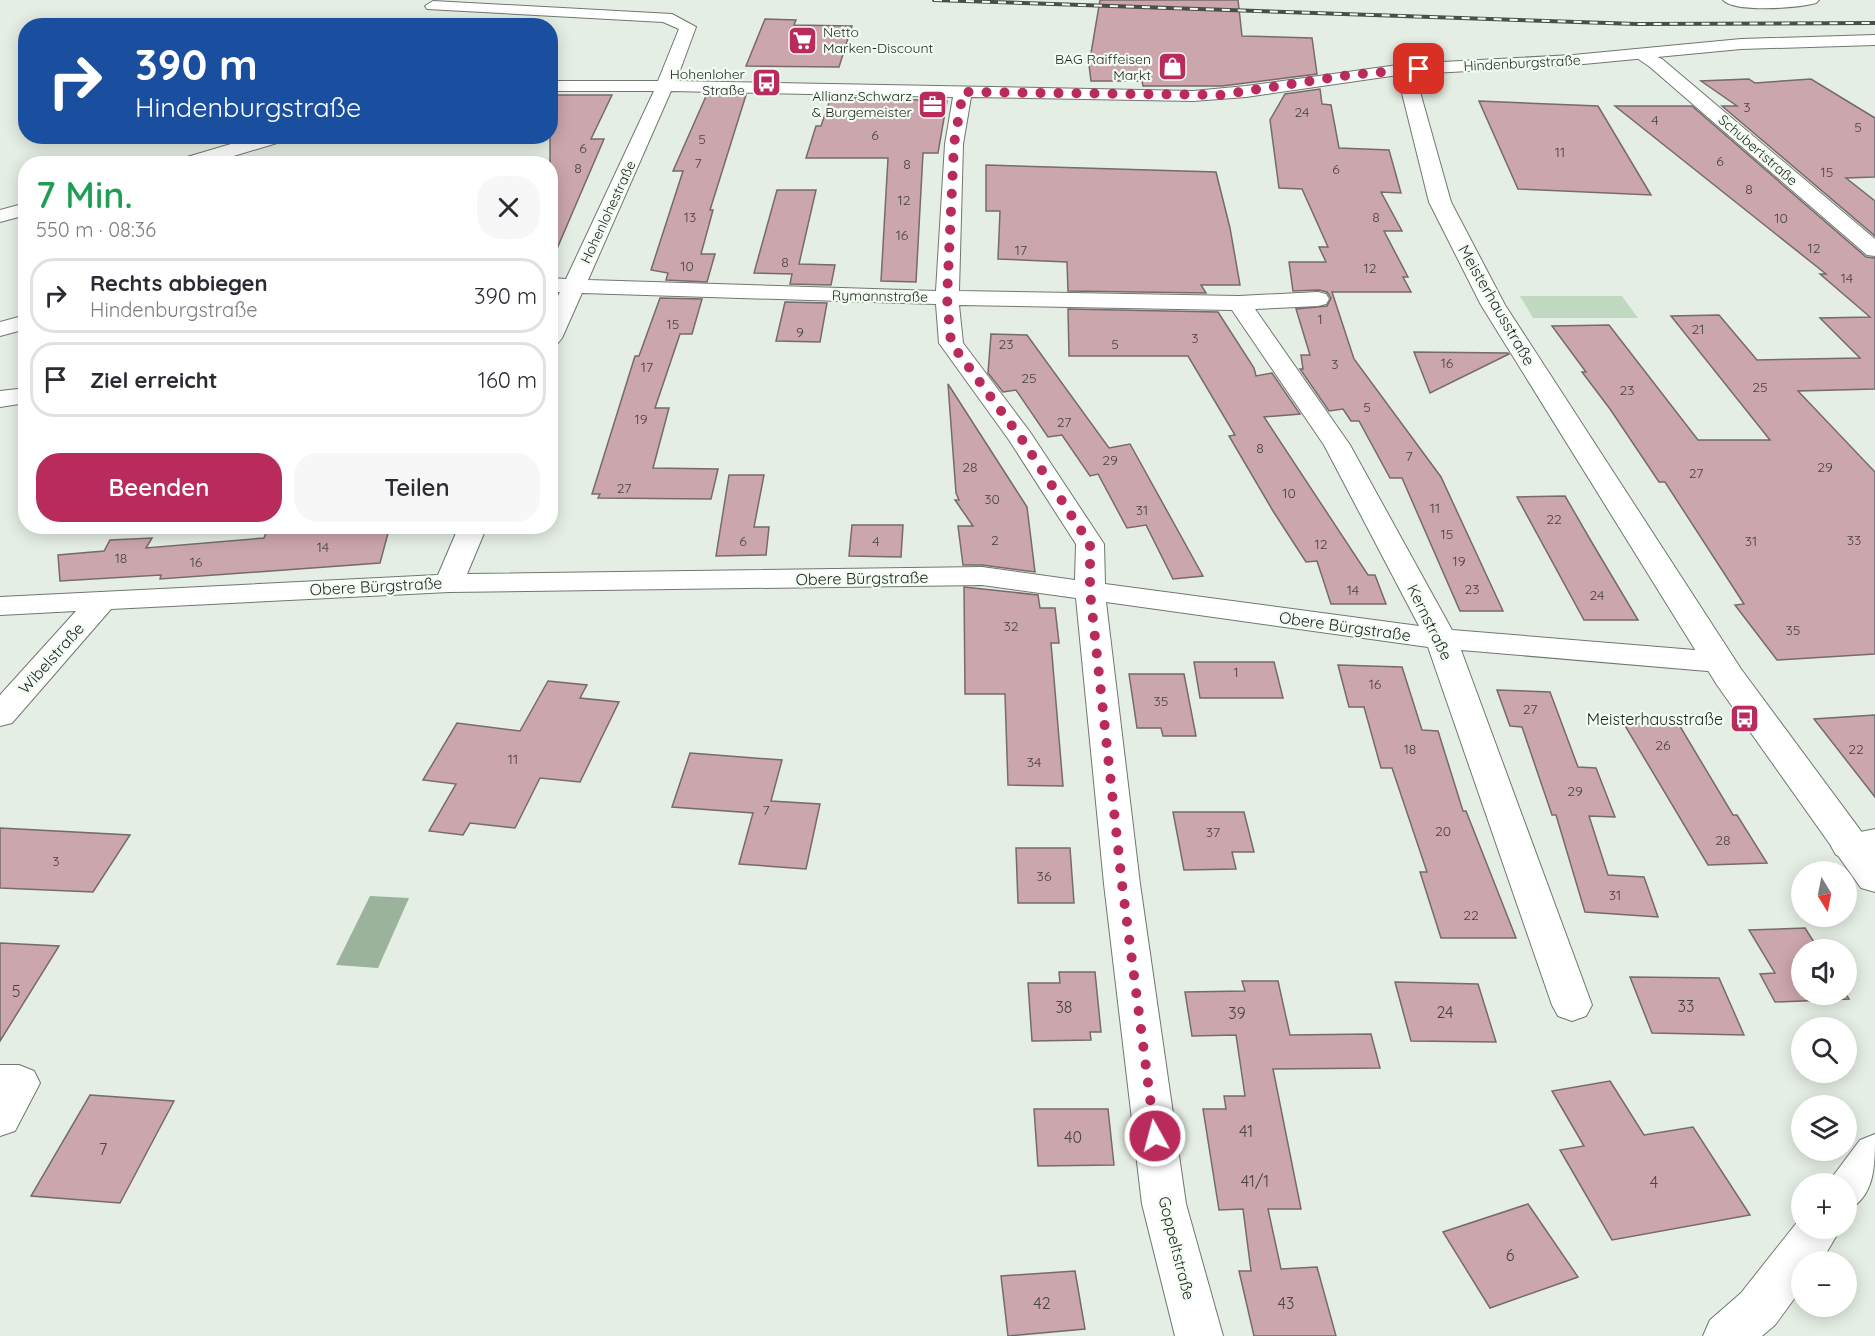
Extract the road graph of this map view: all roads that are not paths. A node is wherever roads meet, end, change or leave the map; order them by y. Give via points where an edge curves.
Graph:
1 (1731, 0) edge
2 (1811, 0) edge
3 (433, 6) dead end
4 (1875, 40) edge
5 (1639, 54) junction
6 (1404, 69) junction
7 (558, 86) edge
8 (666, 86) junction
9 (963, 92) junction
10 (253, 144) edge
11 (211, 156) edge
12 (18, 211) edge
13 (0, 216) edge
14 (1871, 244) edge
15 (562, 286) edge
16 (947, 298) junction
17 (1318, 299) dead end
18 (558, 303) edge
19 (1239, 303) junction
20 (18, 324) edge
21 (0, 329) edge
22 (18, 396) edge
23 (0, 399) edge
24 (470, 534) edge
25 (449, 583) junction
26 (1090, 592) junction
27 (101, 602) junction
28 (0, 606) edge
29 (1441, 639) junction
30 (1719, 662) junction
31 (0, 715) edge
32 (1862, 844) edge
33 (1875, 878) edge
34 (1572, 1005) dead end
35 (0, 1082) edge
36 (0, 1118) edge
37 (1875, 1154) edge
38 (1857, 1177) edge
39 (1811, 1239) edge
40 (1199, 1336) edge
41 (1727, 1336) edge

1 - 2 street via 1785,4
3 - 8 street, Hohenlohestraße via 680,21 688,27
4 - 5 street, Hindenburgstraße via 1741,44
5 - 6 street, Hindenburgstraße
5 - 14 street, Schubertstraße via 1656,63
6 - 9 street, Hindenburgstraße via 1221,95
6 - 30 street, Meisterhausstraße via 1440,202 1493,305
7 - 8 street, Hindenburgstraße
8 - 9 street, Hindenburgstraße
8 - 15 street, Hohenlohestraße
9 - 16 street, Goppeltstraße via 954,144
10 - 11 street
12 - 13 street
15 - 16 street, Rymannstraße
15 - 18 street, Hohenlohestraße
16 - 19 street, Rymannstraße
16 - 26 street, Goppeltstraße via 951,343 1021,438 1090,544
17 - 19 street, Rymannstraße
19 - 29 street, Kernstraße via 1337,446
20 - 21 street
22 - 23 street
24 - 25 street
25 - 26 street, Obere Bürgstraße via 982,576
25 - 27 street, Obere Bürgstraße
26 - 29 street, Obere Bürgstraße
26 - 40 street, Goppeltstraße via 1122,884 1164,1204
27 - 28 street, Obere Bürgstraße
27 - 31 street, Wibelstraße
29 - 30 street, Obere Bürgstraße
29 - 34 street, Kernstraße
30 - 32 street, Meisterhausstraße
32 - 33 street, Meisterhausstraße
35 - 36 street via 19,1083
37 - 38 street
39 - 41 street via 1758,1309

